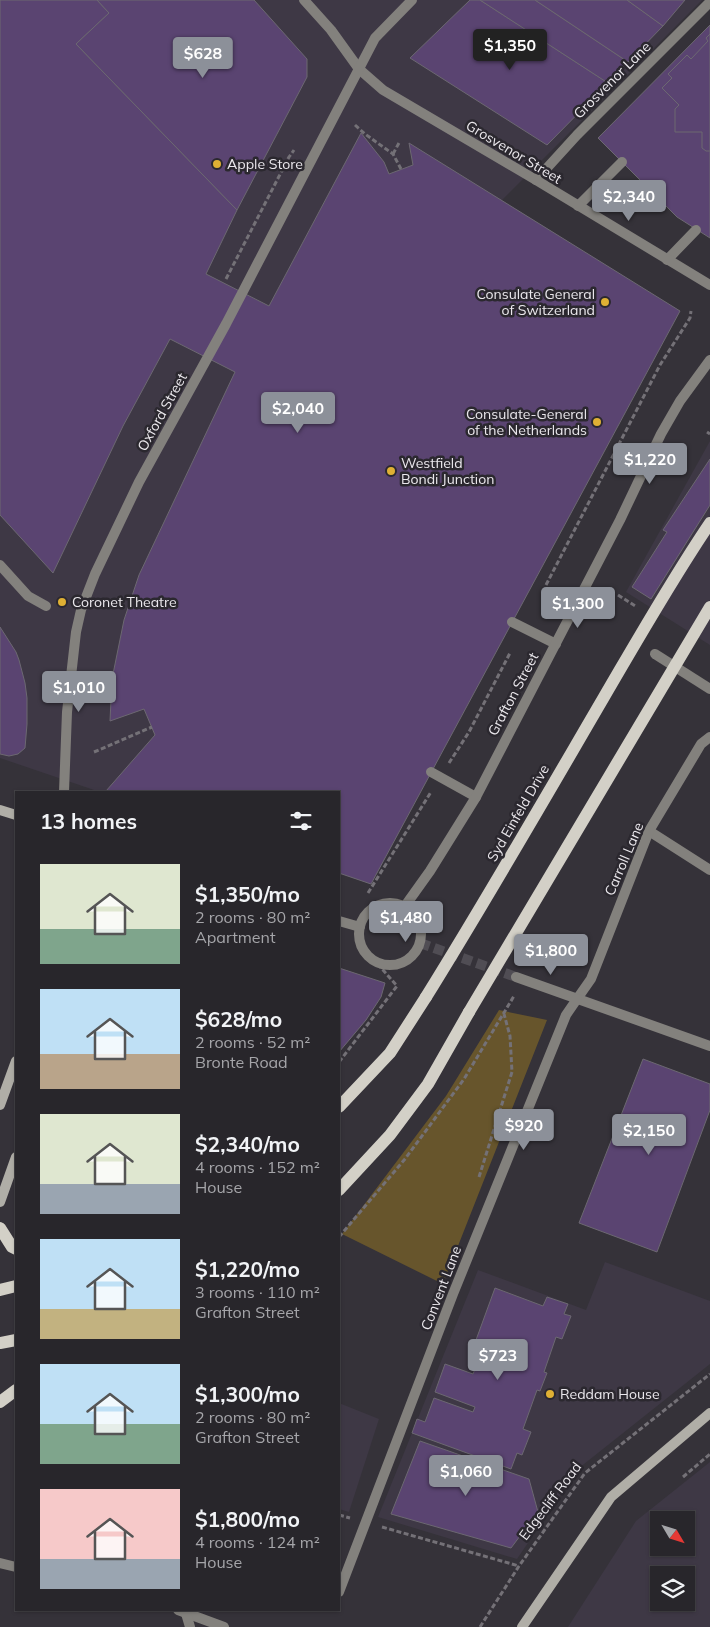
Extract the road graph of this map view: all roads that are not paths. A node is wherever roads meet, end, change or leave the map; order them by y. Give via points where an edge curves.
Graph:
1 (304, 0) edge
2 (412, 0) edge
3 (710, 2) edge
4 (359, 69) junction
5 (622, 162) dead end
6 (536, 180) junction
7 (578, 206) junction
8 (696, 230) dead end
9 (667, 260) junction
10 (710, 285) edge
11 (710, 360) edge
12 (710, 522) edge
13 (0, 565) edge
14 (46, 606) dead end
15 (710, 607) edge
16 (512, 622) dead end
17 (556, 644) junction
18 (656, 654) dead end
19 (710, 689) edge
20 (710, 737) edge
21 (431, 772) dead end
22 (64, 791) edge
23 (476, 797) junction
24 (0, 810) edge
25 (15, 815) edge
26 (649, 831) junction
27 (710, 870) edge
28 (405, 906) junction
29 (340, 921) edge
30 (360, 928) junction
31 (516, 977) tunnel mouth
32 (577, 999) junction
33 (710, 1046) edge
34 (15, 1064) edge
35 (0, 1105) edge
36 (340, 1106) edge
37 (15, 1160) edge
38 (340, 1189) edge
39 (0, 1202) edge
40 (0, 1228) edge
41 (15, 1248) edge
42 (15, 1286) edge
43 (0, 1290) edge
44 (15, 1340) edge
45 (0, 1343) edge
46 (15, 1391) edge
47 (0, 1402) edge
48 (710, 1413) edge
49 (0, 1563) edge
50 (15, 1567) edge
51 (340, 1589) edge
52 (183, 1611) edge
53 (190, 1627) edge
54 (224, 1627) edge
55 (522, 1627) edge

1 - 4 street, Grosvenor Street
2 - 4 street, Oxford Street via 375,38
3 - 6 street, Grosvenor Lane
4 - 6 street, Grosvenor Street via 383,90
4 - 22 street, Oxford Street via 226,324 139,482 95,574 76,632 66,712
5 - 7 street
6 - 7 street, Grosvenor Street
7 - 9 street, Grosvenor Street
8 - 9 street
9 - 10 street, Grosvenor Street
11 - 17 street, Grafton Street via 661,434
12 - 36 main road, Syd Einfeld Drive, bridge via 426,997 390,1052
13 - 14 street via 28,596
15 - 38 main road, bridge via 428,1084 390,1135
16 - 17 street
17 - 23 street, Grafton Street
18 - 19 street
20 - 26 street, Carroll Lane via 701,744
21 - 23 street
23 - 28 street, Grafton Street
24 - 25 street
26 - 27 street
26 - 32 street, Carroll Lane via 590,979
28 - 30 street via 392,902 381,904 364,917
28 - 30 street via 414,912 422,932 420,944 401,964 376,962 368,956 361,946
29 - 30 street
31 - 32 street
32 - 33 street
32 - 51 street, Convent Lane via 566,1015 495,1189
34 - 35 street
37 - 39 street
40 - 41 main road
42 - 43 main road
44 - 45 main road
46 - 47 main road
48 - 55 street via 611,1497
49 - 50 street
52 - 53 street
52 - 54 street

